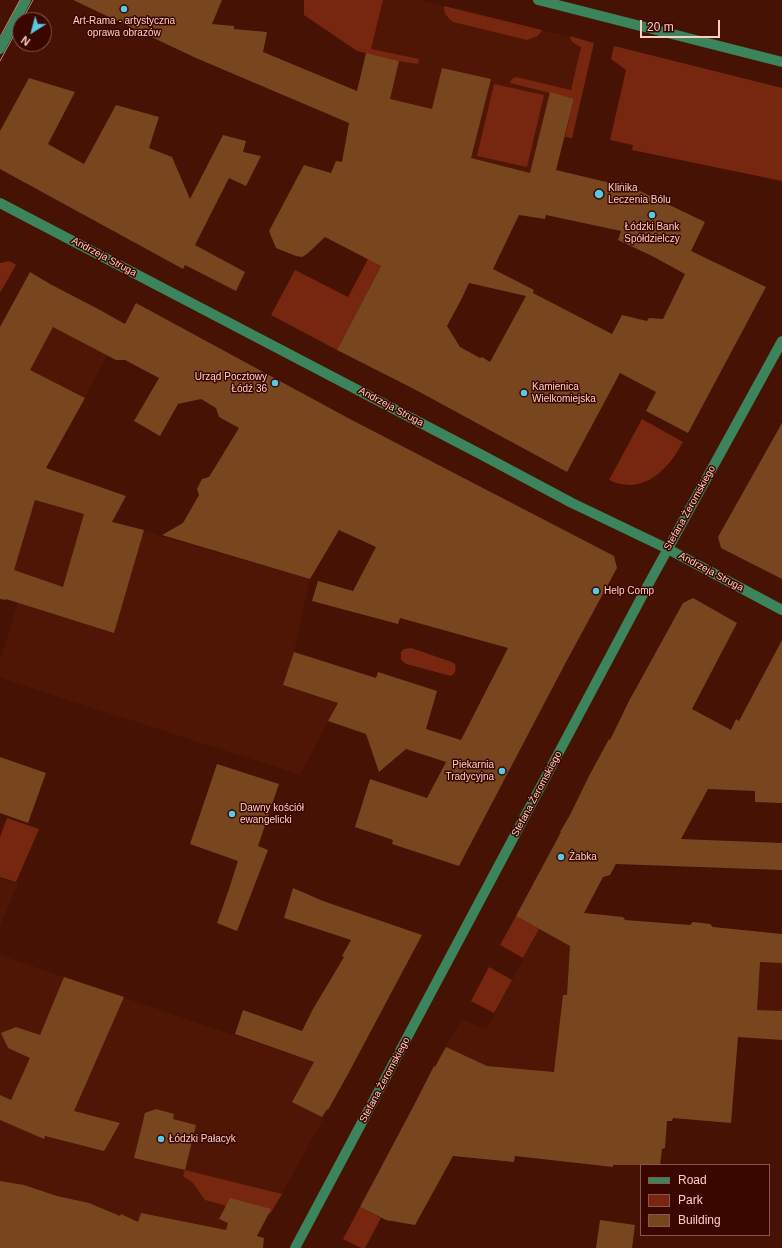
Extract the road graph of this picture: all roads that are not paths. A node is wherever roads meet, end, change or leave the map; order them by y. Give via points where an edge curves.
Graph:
1 (26, 0) edge
2 (538, 0) edge
3 (0, 49) edge
4 (781, 62) edge
5 (0, 203) edge
6 (782, 341) edge
7 (668, 549) junction
8 (782, 610) edge
9 (295, 1248) edge

1 - 3 street
2 - 4 street
5 - 7 street, Andrzeja Struga via 572,503
6 - 7 street, Stefana Żeromskiego
7 - 8 street, Andrzeja Struga
7 - 9 street, Stefana Żeromskiego

